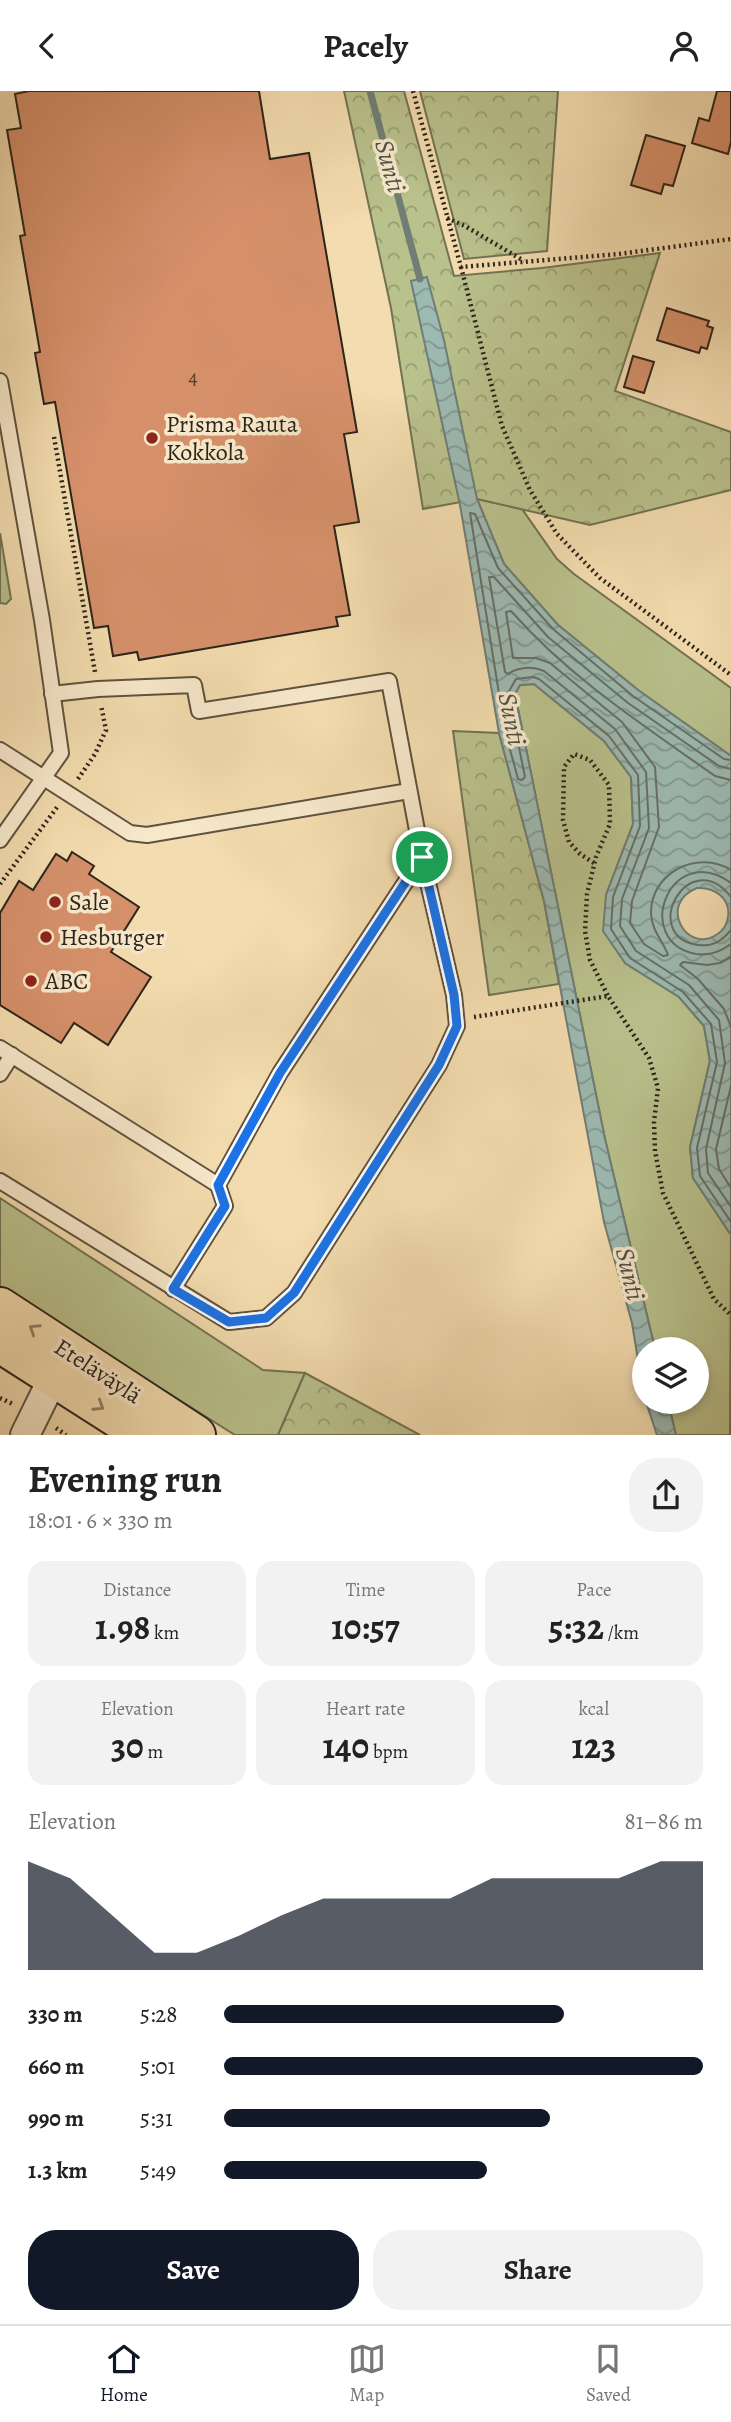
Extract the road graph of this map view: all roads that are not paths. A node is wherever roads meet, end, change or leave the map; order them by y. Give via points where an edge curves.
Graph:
1 (0, 381) edge
2 (52, 694) junction
3 (0, 750) edge
4 (45, 778) junction
5 (409, 791) junction
6 (0, 840) edge
7 (422, 857) junction
8 (6, 1052) edge
9 (0, 1074) edge
10 (0, 1181) edge
11 (218, 1185) junction
12 (173, 1289) junction
13 (0, 1307) edge
14 (0, 1343) edge
15 (61, 1364) junction
16 (24, 1435) edge
17 (144, 1435) edge
18 (196, 1435) edge

1 - 2 lane
2 - 4 lane via 61,753
2 - 5 lane via 194,685 199,711 389,681
3 - 4 lane
4 - 5 lane via 130,832 147,835
4 - 6 lane
5 - 7 lane
7 - 11 lane via 280,1073
7 - 12 lane via 457,1026 439,1065 294,1293 266,1318 229,1322
8 - 9 lane
8 - 11 lane
10 - 12 lane
11 - 12 lane via 225,1206
15 -> 13 highway, Eteläväylä
14 - 15 highway, Eteläväylä
15 - 16 street
15 -> 17 highway, Eteläväylä
15 - 18 highway, Eteläväylä

